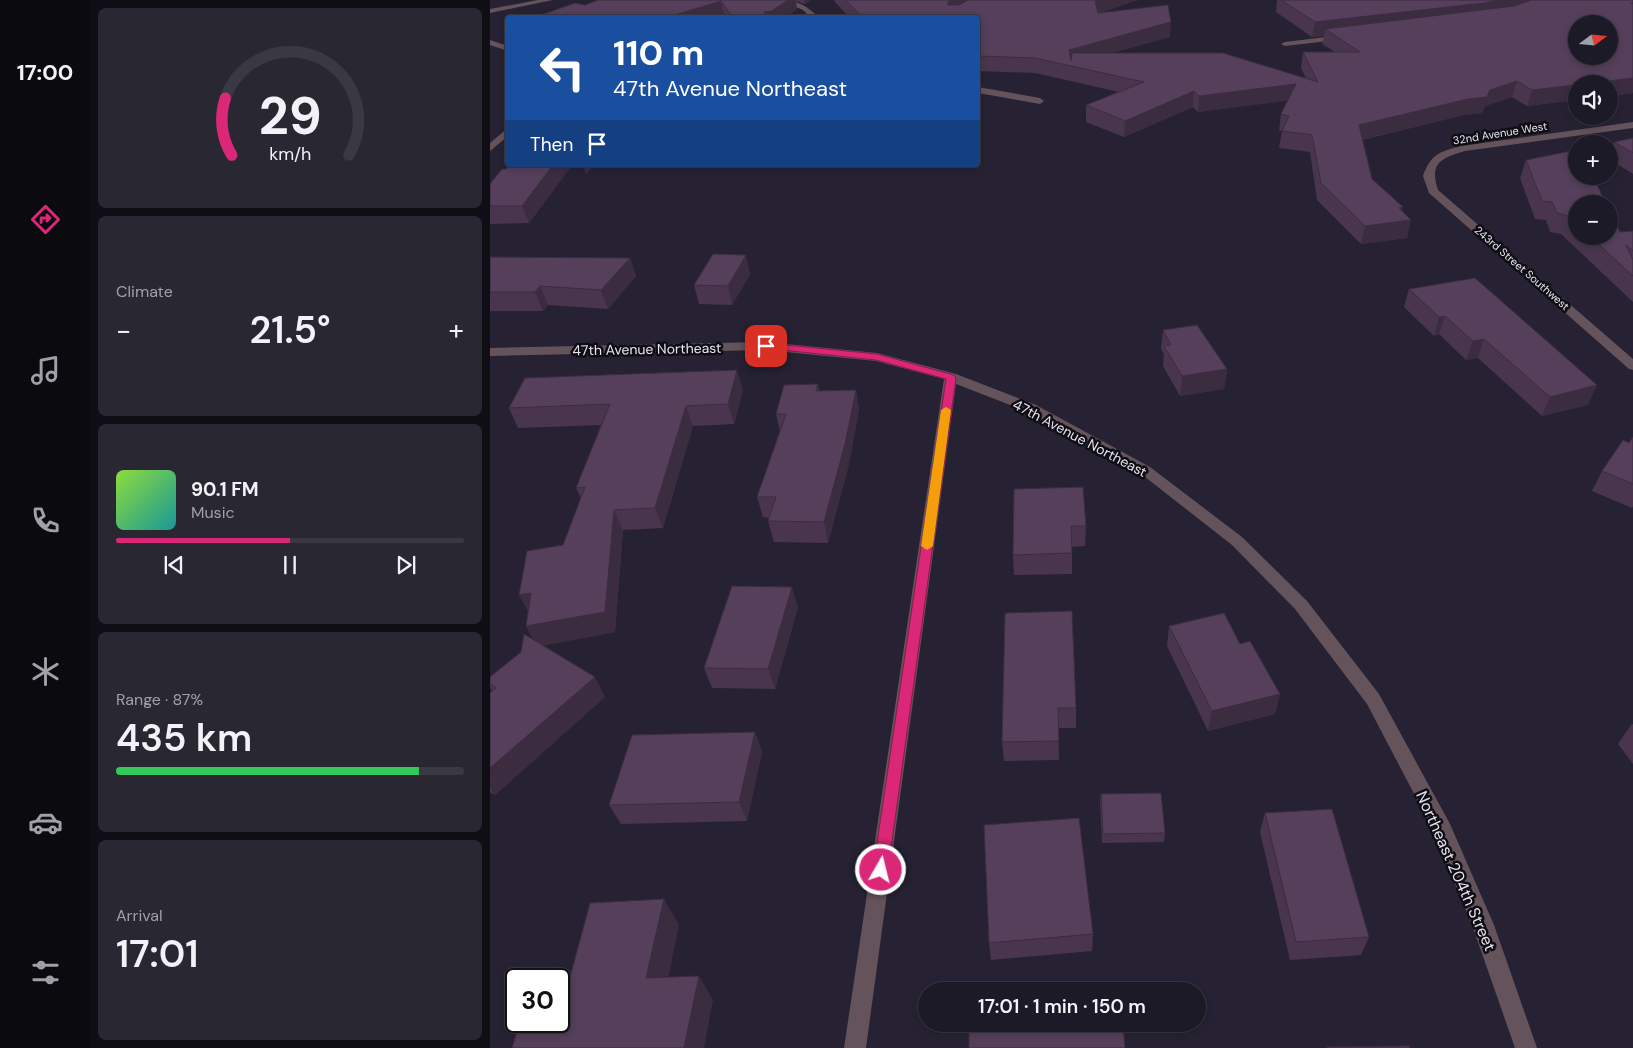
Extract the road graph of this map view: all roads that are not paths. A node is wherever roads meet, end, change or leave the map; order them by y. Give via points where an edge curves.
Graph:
1 (549, 0) edge
2 (784, 0) edge
3 (490, 11) edge
4 (813, 15) edge
5 (1354, 36) edge
6 (490, 42) edge
7 (1285, 44) dead end
8 (505, 48) edge
9 (980, 90) edge
10 (1040, 101) dead end
11 (1633, 125) edge
12 (505, 134) edge
13 (490, 148) edge
14 (1433, 162) joint
15 (490, 352) edge
16 (1633, 366) edge
17 (951, 378) junction
18 (1373, 699) joint
19 (855, 1048) edge
20 (1526, 1048) edge

1 - 3 street
2 - 4 street via 806,8
5 - 7 street
6 - 8 street
9 - 10 street
11 - 14 street, 32nd Avenue West via 1464,148
12 - 13 street
14 - 16 street, 243rd Street Southwest via 1428,176 1433,191
15 - 17 street, 47th Avenue Northeast via 766,346 877,357
17 - 18 street, 47th Avenue Northeast via 1031,408 1145,470 1237,541 1294,598
17 - 19 street
18 - 20 street, Northeast 204th Street via 1440,824 1483,925

